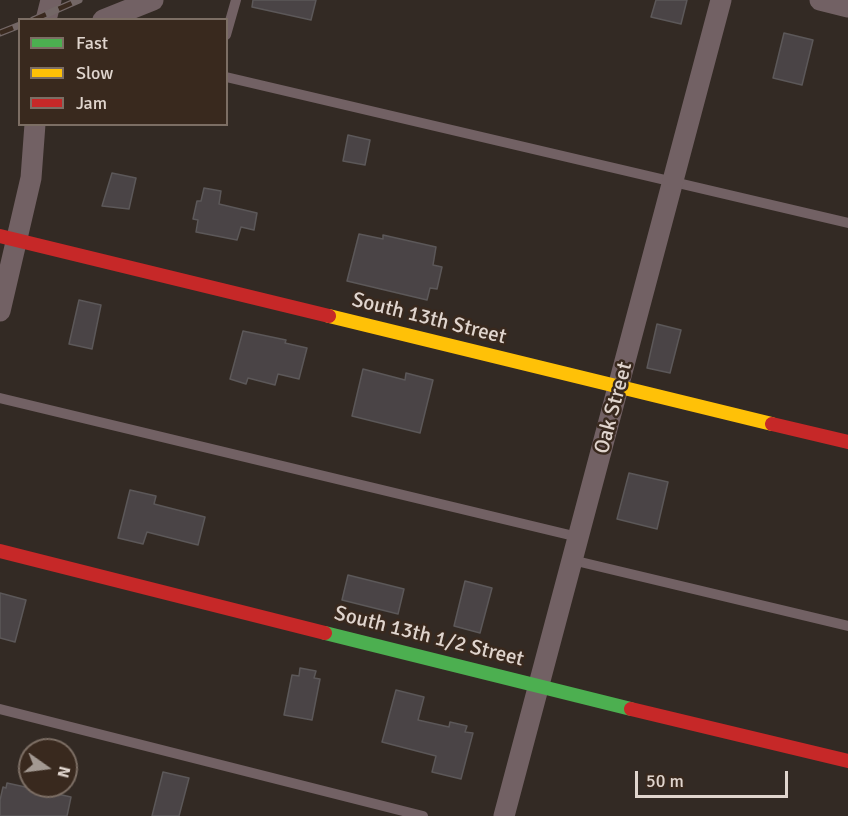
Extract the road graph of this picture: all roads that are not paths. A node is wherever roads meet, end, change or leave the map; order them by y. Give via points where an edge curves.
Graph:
1 (51, 0) edge
2 (153, 0) edge
3 (236, 0) edge
4 (721, 0) edge
5 (820, 0) edge
6 (848, 7) edge
7 (46, 18) edge
8 (109, 18) edge
9 (228, 27) edge
10 (228, 77) edge
11 (35, 126) edge
12 (673, 184) junction
13 (848, 223) edge
14 (9, 238) edge
15 (0, 311) edge
16 (620, 388) junction
17 (0, 398) edge
18 (848, 442) edge
19 (578, 537) junction
20 (0, 551) edge
21 (572, 560) junction
22 (848, 626) edge
23 (537, 686) junction
24 (0, 709) edge
25 (848, 761) edge
26 (423, 816) edge
27 (504, 816) edge

1 - 7 street
2 - 8 street
3 - 9 lane
4 - 12 street, Oak Street
5 - 6 street
10 - 12 lane
11 - 14 street via 31,178
12 - 13 lane
12 - 16 street, Oak Street
14 - 15 street
14 - 16 street, South 13th Street
16 - 18 street, South 13th Street
16 - 19 street, Oak Street
17 - 19 lane
19 - 21 street, Oak Street
20 - 23 street, South 13th 1/2 Street
21 - 22 lane
21 - 23 street, Oak Street
23 - 25 street, South 13th 1/2 Street
23 - 27 street, Oak Street
24 - 26 lane

